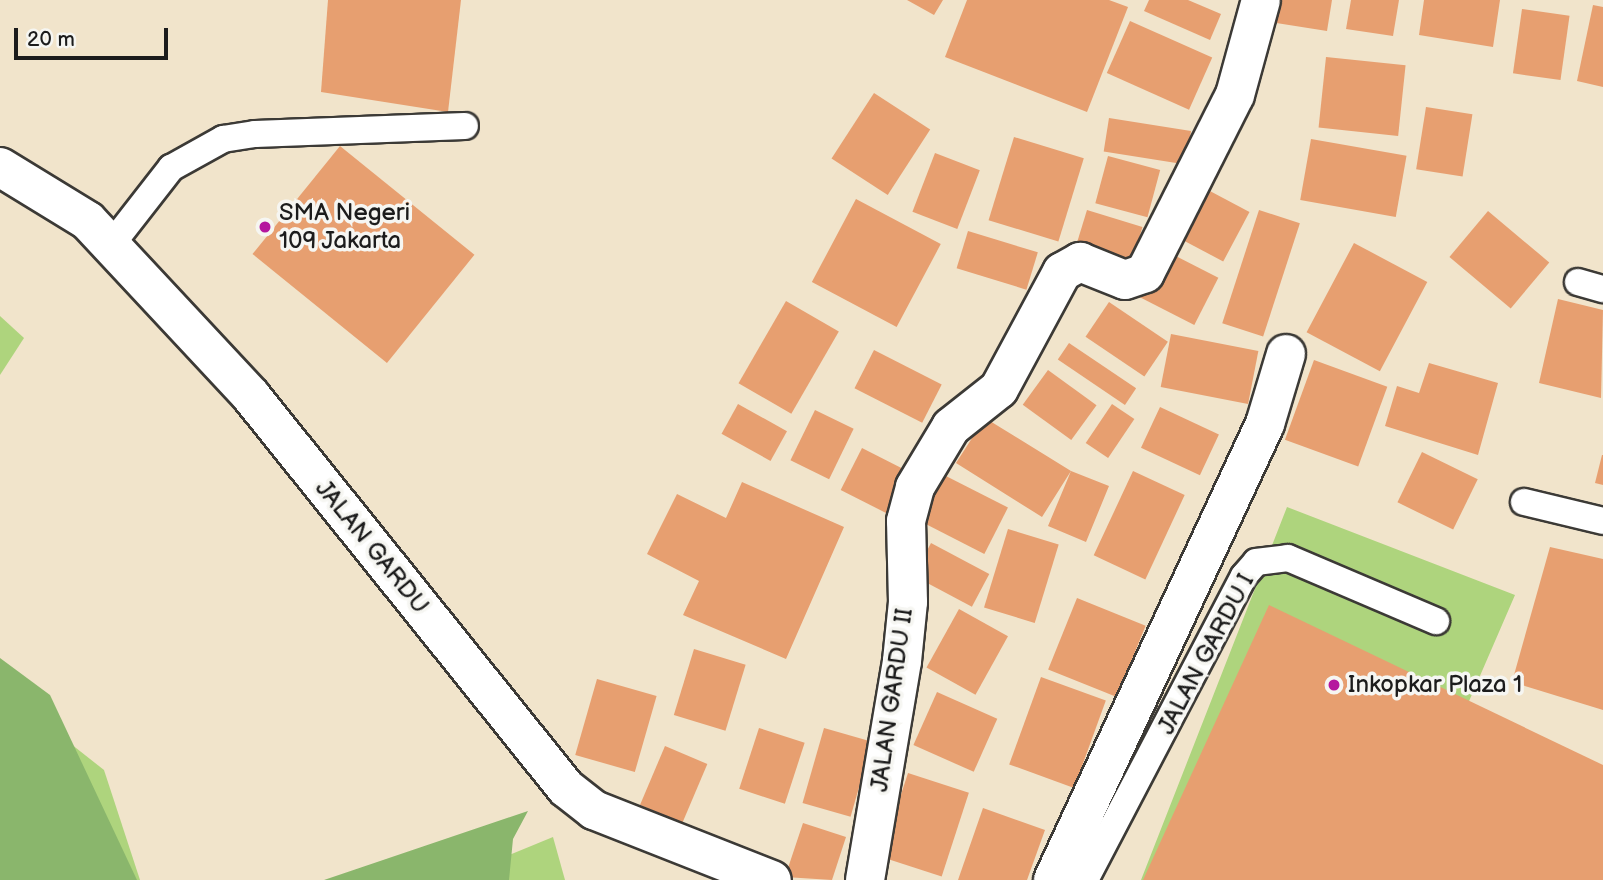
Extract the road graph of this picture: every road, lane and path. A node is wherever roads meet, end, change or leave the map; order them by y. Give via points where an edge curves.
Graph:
1 (1261, 0) edge
2 (465, 126) dead end
3 (0, 167) edge
4 (111, 245) junction
5 (1578, 282) dead end
6 (1603, 289) edge
7 (1286, 354) dead end
8 (1524, 502) dead end
9 (1603, 521) edge
10 (1436, 621) dead end
11 (772, 880) edge
12 (864, 880) edge
13 (1053, 880) edge
14 (1085, 880) edge

1 - 12 street, JALAN GARDU II via 1235,95 1145,273 1125,280 1080,262 1062,272 999,389 951,427 915,487 905,521 908,602 902,662
2 - 4 lane via 223,139 171,168
3 - 4 street, JALAN GARDU via 88,220
4 - 11 street, JALAN GARDU via 251,396 566,788 594,810
5 - 6 lane
7 - 13 street via 1265,424
8 - 9 lane
10 - 14 lane, JALAN GARDU I via 1288,558 1256,562 1244,576

